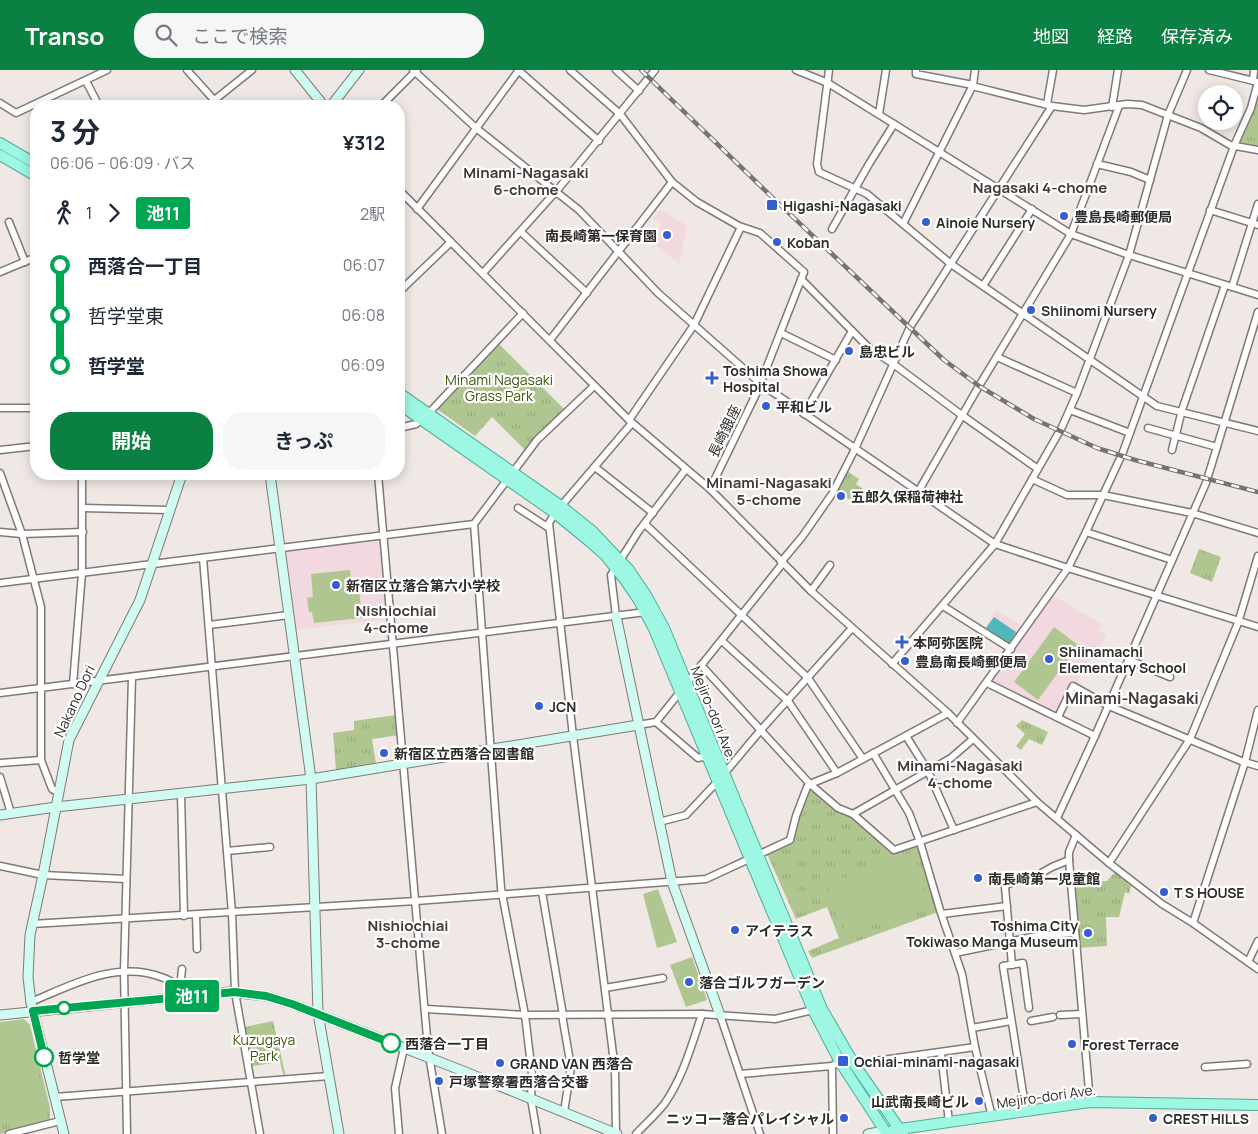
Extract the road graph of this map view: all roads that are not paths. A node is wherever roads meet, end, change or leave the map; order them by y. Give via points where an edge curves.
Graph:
1 (107, 70) edge
2 (187, 70) edge
3 (252, 70) edge
4 (295, 70) edge
5 (359, 70) edge
6 (519, 70) edge
7 (570, 70) edge
8 (616, 70) edge
9 (655, 70) edge
10 (796, 70) edge
11 (829, 70) edge
12 (886, 70) edge
13 (916, 70) edge
14 (975, 70) edge
15 (1053, 70) edge
16 (1118, 70) edge
17 (1187, 70) edge
18 (1208, 70) edge
19 (1254, 70) edge
20 (416, 71) edge
21 (86, 81) junction
22 (1256, 82) edge
23 (828, 83) junction
24 (972, 86) junction
25 (639, 91) junction
26 (44, 100) edge
27 (96, 100) edge
28 (214, 100) edge
29 (216, 100) edge
30 (319, 100) edge
31 (336, 100) edge
32 (387, 100) edge
33 (0, 103) edge
34 (1049, 105) junction
35 (1116, 106) junction
36 (30, 107) edge
37 (620, 114) junction
38 (879, 114) junction
39 (1168, 115) junction
40 (894, 124) junction
41 (476, 128) junction
42 (599, 141) junction
43 (0, 143) edge
44 (1234, 146) junction
45 (1258, 150) edge
46 (939, 152) junction
47 (0, 155) edge
48 (30, 160) edge
49 (1097, 164) junction
50 (30, 172) edge
51 (1150, 180) junction
52 (672, 182) junction
53 (854, 188) junction
54 (1000, 189) junction
55 (556, 192) junction
56 (405, 196) edge
57 (1258, 204) edge
58 (417, 209) junction
59 (1032, 209) junction
60 (1210, 210) junction
61 (10, 222) dead end
62 (903, 224) junction
63 (1255, 224) edge
64 (741, 227) junction
65 (832, 230) dead end
66 (521, 232) junction
67 (1070, 234) junction
68 (451, 242) junction
69 (618, 252) junction
70 (1129, 255) junction
71 (30, 260) edge
72 (25, 262) junction
73 (951, 264) junction
74 (1, 270) edge
75 (483, 273) junction
76 (1188, 273) junction
77 (802, 276) junction
78 (405, 286) edge
79 (983, 286) junction
80 (1228, 286) junction
81 (587, 293) junction
82 (1258, 295) edge
83 (1258, 312) edge
84 (524, 313) junction
85 (1023, 314) junction
86 (694, 325) junction
87 (852, 331) junction
88 (781, 333) junction
89 (550, 340) junction
90 (997, 357) junction
91 (1090, 359) junction
92 (836, 360) junction
93 (892, 363) junction
94 (761, 384) junction
95 (594, 386) junction
96 (1077, 393) junction
97 (1143, 396) junction
98 (405, 400) edge
99 (0, 408) edge
100 (30, 408) edge
101 (405, 408) edge
102 (1070, 410) junction
103 (1182, 412) junction
104 (804, 414) junction
105 (963, 416) junction
106 (421, 419) junction
107 (630, 421) junction
108 (1224, 423) junction
109 (405, 426) edge
110 (1148, 428) dead end
111 (1258, 431) edge
112 (1130, 433) junction
113 (1176, 436) junction
114 (30, 447) edge
115 (1217, 447) junction
116 (855, 449) junction
117 (0, 450) edge
118 (1172, 450) dead end
119 (595, 467) junction
120 (686, 469) junction
121 (1038, 469) junction
122 (0, 474) edge
123 (511, 477) junction
124 (1032, 479) junction
125 (82, 480) edge
126 (180, 480) edge
127 (271, 480) edge
128 (379, 480) edge
129 (710, 489) junction
130 (918, 492) junction
131 (4, 495) edge
132 (1103, 495) junction
133 (83, 508) junction
134 (518, 508) dead end
135 (169, 510) junction
136 (558, 510) junction
137 (653, 513) junction
138 (1192, 513) junction
139 (474, 524) junction
140 (645, 524) junction
141 (549, 528) junction
142 (0, 532) edge
143 (83, 532) junction
144 (1086, 532) junction
145 (1258, 533) edge
146 (22, 534) junction
147 (384, 535) junction
148 (995, 544) junction
149 (280, 548) junction
150 (1258, 556) edge
151 (204, 558) junction
152 (1172, 560) junction
153 (782, 562) junction
154 (151, 564) junction
155 (618, 564) junction
156 (830, 565) dead end
157 (1068, 568) junction
158 (82, 573) junction
159 (34, 579) junction
160 (0, 583) edge
161 (811, 591) junction
162 (1157, 596) junction
163 (943, 606) junction
164 (650, 612) junction
165 (289, 615) junction
166 (741, 615) junction
167 (616, 616) junction
168 (1239, 620) junction
169 (560, 623) junction
170 (209, 625) junction
171 (1258, 626) edge
172 (852, 628) junction
173 (482, 633) junction
174 (722, 641) junction
175 (393, 643) junction
176 (1010, 649) junction
177 (295, 656) junction
178 (1128, 660) junction
179 (892, 664) junction
180 (701, 665) junction
181 (213, 666) junction
182 (132, 676) junction
183 (1170, 677) dead end
184 (808, 678) junction
185 (98, 681) junction
186 (987, 683) junction
187 (73, 684) junction
188 (41, 688) junction
189 (684, 689) junction
190 (0, 693) edge
191 (788, 700) junction
192 (1109, 706) junction
193 (1258, 710) edge
194 (948, 713) junction
195 (1058, 717) junction
196 (656, 722) junction
197 (958, 723) junction
198 (638, 725) junction
199 (760, 731) junction
200 (573, 736) junction
201 (906, 736) junction
202 (1095, 736) junction
203 (973, 739) junction
204 (1190, 739) junction
205 (491, 750) junction
206 (873, 753) junction
207 (707, 756) junction
208 (863, 759) junction
209 (41, 760) junction
210 (1245, 762) junction
211 (0, 763) edge
212 (404, 764) junction
213 (1258, 766) edge
214 (928, 772) junction
215 (837, 773) junction
216 (0, 777) edge
217 (721, 778) junction
218 (311, 779) junction
219 (810, 784) junction
220 (222, 789) junction
221 (896, 790) junction
222 (59, 793) junction
223 (181, 794) junction
224 (129, 800) junction
225 (1037, 802) junction
226 (56, 807) junction
227 (11, 814) junction
228 (853, 814) junction
229 (0, 815) edge
230 (1057, 818) junction
231 (659, 822) junction
232 (954, 830) junction
233 (1076, 835) junction
234 (920, 842) junction
235 (270, 847) dead end
236 (227, 851) junction
237 (754, 857) junction
238 (1069, 860) junction
239 (1109, 863) junction
240 (0, 866) edge
241 (43, 876) junction
242 (126, 879) junction
243 (672, 882) junction
244 (592, 887) junction
245 (542, 892) junction
246 (502, 895) junction
247 (416, 901) junction
248 (1006, 906) junction
249 (316, 907) junction
250 (232, 913) junction
251 (942, 914) junction
252 (196, 915) junction
253 (184, 916) junction
254 (126, 919) junction
255 (1193, 923) junction
256 (32, 924) junction
257 (1075, 933) junction
258 (1258, 941) edge
259 (1009, 943) junction
260 (197, 949) dead end
261 (955, 953) junction
262 (1248, 962) junction
263 (1012, 965) junction
264 (182, 969) dead end
265 (1258, 969) edge
266 (124, 971) junction
267 (662, 978) dead end
268 (605, 988) junction
269 (181, 992) junction
270 (235, 992) junction
271 (124, 1002) junction
272 (32, 1007) junction
273 (1029, 1008) dead end
274 (426, 1009) junction
275 (813, 1010) junction
276 (318, 1013) junction
277 (0, 1014) edge
278 (608, 1014) junction
279 (702, 1014) junction
280 (1082, 1014) junction
281 (525, 1015) junction
282 (562, 1015) junction
283 (720, 1015) junction
284 (1012, 1021) junction
285 (1031, 1021) dead end
286 (972, 1028) junction
287 (975, 1047) junction
288 (404, 1048) junction
289 (941, 1053) junction
290 (429, 1058) junction
291 (836, 1064) junction
292 (854, 1064) junction
293 (1247, 1064) dead end
294 (1205, 1067) dead end
295 (740, 1074) junction
296 (329, 1076) junction
297 (251, 1083) junction
298 (126, 1092) junction
299 (55, 1097) junction
300 (531, 1099) junction
301 (1090, 1102) junction
302 (1258, 1105) edge
303 (564, 1112) junction
304 (1026, 1112) junction
305 (992, 1117) junction
306 (60, 1120) junction
307 (950, 1122) junction
308 (936, 1124) junction
309 (901, 1131) edge
310 (886, 1132) edge
311 (9, 1134) edge
312 (64, 1134) edge
313 (127, 1134) edge
314 (260, 1134) edge
315 (339, 1134) edge
316 (399, 1134) edge
317 (442, 1134) edge
318 (537, 1134) edge
319 (616, 1134) edge
320 (636, 1134) edge
321 (760, 1134) edge
322 (833, 1134) edge
323 (868, 1134) edge
324 (922, 1134) edge

1 - 21 street
2 - 28 street
3 - 29 street
4 - 30 street
5 - 31 street
6 - 41 street
6 - 42 street
7 - 37 street
8 - 25 street
9 - 25 street
10 - 23 street
11 - 23 street
12 - 38 street
13 - 24 street via 916,74
14 - 24 street
15 - 34 street
16 - 35 street
17 - 39 street
18 - 22 street
19 - 22 street
20 - 32 street
20 - 41 street
21 - 26 street
21 - 27 street
22 - 44 street via 1251,108
23 - 38 street
23 - 53 street via 818,169 822,174
24 - 34 street
24 - 46 street
25 - 37 street
33 - 36 street via 16,113
34 - 35 street via 1084,110
34 - 54 street
35 - 39 street via 1142,105
35 - 49 street
37 - 42 street
37 - 52 street
38 - 40 street
39 - 44 street
39 - 51 street
40 - 46 street
40 - 53 street
41 - 55 street
41 - 58 street
42 - 55 street
43 - 48 main road
44 - 45 street
44 - 60 street
46 - 54 street
46 - 62 street
47 - 50 main road
49 - 51 street
49 - 67 street
51 - 70 street
52 - 64 street via 697,202
52 - 69 street
53 - 62 street via 876,200
53 - 65 street
54 - 59 street
54 - 73 street
55 - 66 street
55 - 69 street via 579,210
56 - 58 street
57 - 63 street
58 - 68 street
59 - 67 street
59 - 79 street
60 - 63 street
60 - 76 street
61 - 72 street
62 - 73 street
63 - 80 street
64 - 77 street via 760,233
64 - 86 street
66 - 75 street
66 - 81 street
67 - 70 street
67 - 85 street
68 - 75 street
68 - 78 street
69 - 81 street
69 - 86 street
70 - 76 street
70 - 91 street
71 - 72 street
72 - 74 street
73 - 79 street
73 - 93 street via 910,327
75 - 84 street
76 - 80 street
76 - 97 street
77 - 87 street
77 - 88 street, 長崎銀座
79 - 85 street
80 - 82 street
80 - 103 street
81 - 89 street
83 - 108 street
84 - 89 street
84 - 106 street
85 - 90 street
85 - 91 street
86 - 94 street
86 - 107 street
87 - 92 street
87 - 93 street via 869,348
88 - 92 street
88 - 94 street, 長崎銀座
89 - 95 street
90 - 96 street
90 - 105 street
91 - 96 street
91 - 97 street
92 - 104 street
93 - 105 street
93 - 116 street
94 - 104 street
94 - 129 street, 長崎銀座
95 - 107 street
95 - 123 street via 537,440
96 - 102 street
97 - 103 street via 1157,406
97 - 112 street
98 - 106 main road, Mejiro-dori Ave.
99 - 100 street
101 - 106 main road, Mejiro-dori Ave.
102 - 112 street
102 - 121 street
103 - 108 street
103 - 113 street
104 - 116 street
105 - 121 street
105 - 130 street
106 - 109 street
106 - 123 main road, Mejiro-dori Ave.
107 - 119 street
107 - 120 street
108 - 111 street
108 - 115 street
110 - 113 street
112 - 132 street
113 - 115 street
113 - 118 street
114 - 117 street
115 - 138 street
116 - 130 street
116 - 153 street via 832,494
119 - 136 street
119 - 137 street
120 - 129 street
120 - 137 street
121 - 124 street
122 - 131 street
123 - 136 main road, Mejiro-dori Ave.
123 - 139 street
124 - 132 street via 1067,496
124 - 148 street
125 - 133 street
126 - 135 street, Nakano Dori
127 - 149 street
128 - 147 street
129 - 153 street
130 - 148 street
131 - 146 street
132 - 138 street
132 - 144 street
133 - 135 street
133 - 143 street
134 - 141 street
135 - 154 street, Nakano Dori
136 - 141 street
136 - 155 main road, Mejiro-dori Ave.
137 - 140 street
138 - 145 street
138 - 152 street
139 - 147 street
139 - 173 street
140 - 155 street
140 - 166 street
141 - 169 street
142 - 146 street
143 - 146 street
143 - 158 street
144 - 152 street
144 - 157 street
146 - 159 street
147 - 149 street
147 - 175 street
148 - 157 street
148 - 163 street
149 - 151 street
149 - 165 street
150 - 168 street
151 - 154 street
151 - 170 street
152 - 162 street
153 - 161 street
153 - 166 street
154 - 158 street
154 - 185 street, Nakano Dori via 140,600
155 - 164 main road, Mejiro-dori Ave.
155 - 167 street via 611,574
156 - 161 street
157 - 162 street
157 - 176 street
158 - 159 street
158 - 187 street
159 - 160 street
159 - 188 street via 41,607
161 - 172 street
162 - 168 street
162 - 178 street
163 - 176 street
163 - 179 street
164 - 167 street
164 - 189 main road, Mejiro-dori Ave.
165 - 170 street
165 - 177 street
166 - 174 street
166 - 184 street
167 - 169 street
167 - 198 street
168 - 171 street
168 - 204 street
169 - 173 street
169 - 200 street
170 - 181 street
172 - 179 street
172 - 184 street
173 - 175 street
173 - 205 street
174 - 180 street
174 - 191 street
175 - 177 street
175 - 212 street
176 - 186 street
177 - 181 street
177 - 218 street
178 - 183 street
178 - 192 street
179 - 194 street
180 - 189 street
180 - 199 street
181 - 182 street
181 - 220 street
182 - 185 street
182 - 224 street
184 - 191 street
184 - 208 street
185 - 187 street
185 - 222 street, Nakano Dori via 69,740
186 - 195 street
186 - 197 street
187 - 188 street
188 - 190 street
188 - 209 street
189 - 196 street
189 - 207 main road, Mejiro-dori Ave.
189 - 217 main road, Mejiro-dori Ave.
191 - 199 street
191 - 215 street
192 - 195 street via 1073,686
192 - 202 street
192 - 204 street
193 - 210 street
194 - 197 street
194 - 201 street
195 - 202 street
196 - 198 street
196 - 207 street via 698,758
197 - 203 street
198 - 200 street
198 - 231 street
199 - 217 street
199 - 219 street
200 - 205 street
200 - 244 street
201 - 206 street
201 - 214 street
202 - 230 street
203 - 214 street via 961,751
203 - 225 street
204 - 210 street
204 - 239 street
205 - 212 street
205 - 246 street
206 - 208 street
206 - 221 street
207 - 217 main road, Mejiro-dori Ave.
208 - 215 street
209 - 211 street
209 - 222 street via 52,789
210 - 213 street
210 - 255 street
212 - 218 street
212 - 247 street
214 - 221 street
214 - 232 street
215 - 219 street
216 - 227 street
217 - 231 street via 686,815
217 - 237 main road, Mejiro-dori Ave.
218 - 220 street
218 - 249 street
219 - 228 street via 838,808
219 - 237 street via 790,840
220 - 223 street
220 - 236 street
221 - 228 street
221 - 234 street
222 - 226 street, Nakano Dori
223 - 224 street
223 - 253 street
224 - 226 street
224 - 242 street
225 - 230 street
225 - 232 street
226 - 227 street
226 - 241 street, Nakano Dori
227 - 229 street
228 - 234 street via 894,850
230 - 233 street
231 - 243 street
232 - 234 street
233 - 238 street
233 - 239 street
234 - 251 street
235 - 236 street
236 - 250 street
237 - 243 street via 706,879
237 - 275 main road, Mejiro-dori Ave.
237 - 292 main road, Mejiro-dori Ave. via 822,1009
238 - 248 street via 1034,877 1008,884 1005,887
238 - 257 street
239 - 255 street via 1162,904
240 - 241 street
241 - 242 street
241 - 256 street, Nakano Dori
242 - 254 street
243 - 244 street
243 - 283 street
244 - 245 street
244 - 268 street
245 - 246 street
245 - 282 street
246 - 247 street
246 - 281 street
247 - 249 street
247 - 274 street
248 - 251 street
248 - 259 street
249 - 250 street
249 - 276 street
250 - 252 street
250 - 270 street
251 - 261 street
252 - 253 street
252 - 260 street
253 - 254 street
254 - 256 street
254 - 266 street
255 - 262 street
256 - 272 street, Nakano Dori via 28,977
257 - 259 street via 1042,935
257 - 280 street
258 - 262 street
259 - 261 street
259 - 263 street
261 - 286 street
262 - 265 street
263 - 273 street via 1023,963
263 - 284 street via 1003,966
264 - 269 street
266 - 269 street via 147,972 174,982
266 - 271 street
266 - 272 street via 96,976
267 - 268 street
268 - 278 street
269 - 270 street
269 - 271 street
270 - 276 street via 266,996
270 - 297 street
271 - 272 street
271 - 298 street
272 - 277 street
272 - 299 street, Nakano Dori
274 - 281 street
274 - 290 street
275 - 283 street via 774,1019
275 - 291 main road, Mejiro-dori Ave.
276 - 288 street
276 - 296 street
278 - 279 street
278 - 282 street
278 - 319 street via 616,1085
279 - 283 street
279 - 320 street via 675,1087
280 - 285 street
280 - 301 street
281 - 282 street
281 - 300 street via 532,1074
282 - 303 street via 571,1068
283 - 295 street
284 - 286 street
284 - 304 street
286 - 287 street
287 - 289 street
287 - 305 street
288 - 290 street
288 - 316 street via 395,1088
289 - 292 street
289 - 307 street
290 - 300 street
290 - 317 street
291 - 295 street
291 - 310 main road, Mejiro-dori Ave.
291 - 322 street
292 - 309 main road, Mejiro-dori Ave.
293 - 294 street
295 - 321 street
296 - 297 street
296 - 315 street
297 - 298 street
297 - 314 street
298 - 299 street
298 - 313 street
299 - 306 street, Nakano Dori
300 - 303 street
300 - 318 street
301 - 302 main road, Mejiro-dori Ave.
301 - 304 main road, Mejiro-dori Ave.
303 - 319 street
304 - 305 main road, Mejiro-dori Ave.
305 - 307 main road, Mejiro-dori Ave.
306 - 311 street
306 - 312 street, Nakano Dori
307 - 308 main road, Mejiro-dori Ave.
308 - 309 main road, Mejiro-dori Ave.
308 - 324 main road
309 - 310 main road, Mejiro-dori Ave.
310 - 323 street

